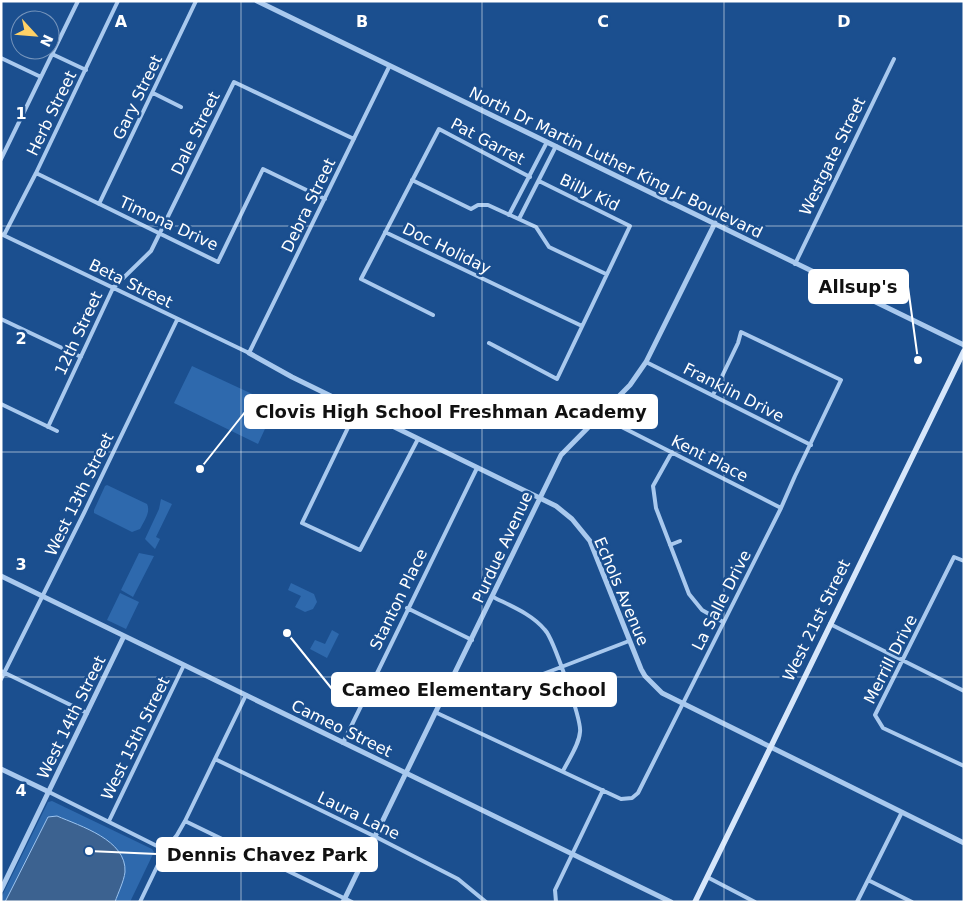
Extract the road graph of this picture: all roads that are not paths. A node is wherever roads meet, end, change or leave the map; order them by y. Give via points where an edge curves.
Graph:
1 (78, 1) edge
2 (118, 1) edge
3 (196, 1) edge
4 (257, 1) edge
5 (60, 38) edge
6 (1, 58) edge
7 (60, 58) edge
8 (894, 59) dead end
9 (49, 60) edge
10 (389, 67) junction
11 (86, 70) junction
12 (41, 77) junction
13 (153, 93) junction
14 (181, 107) dead end
15 (354, 139) junction
16 (547, 142) junction
17 (1, 145) edge
18 (556, 146) junction
19 (7, 148) junction
20 (1, 159) edge
21 (36, 173) junction
22 (530, 177) junction
23 (412, 180) junction
24 (539, 181) junction
25 (325, 200) junction
26 (99, 204) junction
27 (508, 215) junction
28 (519, 220) junction
29 (715, 223) junction
30 (385, 232) junction
31 (161, 234) junction
32 (2, 235) edge
33 (795, 264) junction
34 (606, 274) junction
35 (113, 288) junction
36 (433, 316) dead end
37 (1, 319) edge
38 (178, 320) junction
39 (582, 326) junction
40 (489, 342) dead end
41 (964, 345) edge
42 (964, 351) edge
43 (250, 354) junction
44 (81, 357) junction
45 (646, 362) junction
46 (713, 395) junction
47 (1, 404) edge
48 (357, 409) junction
49 (600, 416) junction
50 (48, 427) junction
51 (57, 431) dead end
52 (418, 439) junction
53 (811, 444) junction
54 (672, 452) junction
55 (477, 468) junction
56 (539, 498) junction
57 (781, 508) junction
58 (680, 541) dead end
59 (670, 545) junction
60 (964, 561) edge
61 (1, 576) edge
62 (43, 597) junction
63 (493, 597) junction
64 (408, 608) junction
65 (723, 622) junction
66 (830, 624) junction
67 (124, 636) junction
68 (472, 640) junction
69 (629, 641) junction
70 (903, 660) junction
71 (184, 665) junction
72 (561, 667) junction
73 (3, 672) edge
74 (543, 674) dead end
75 (1, 679) edge
76 (964, 691) edge
77 (246, 695) junction
78 (683, 704) junction
79 (87, 713) junction
80 (437, 713) junction
81 (343, 742) junction
82 (770, 748) junction
83 (215, 759) junction
84 (964, 766) edge
85 (1, 769) edge
86 (563, 771) junction
87 (406, 773) junction
88 (603, 790) junction
89 (49, 792) junction
90 (902, 812) junction
91 (185, 820) junction
92 (109, 821) junction
93 (376, 837) junction
94 (963, 841) edge
95 (166, 850) junction
96 (572, 854) junction
97 (707, 878) junction
98 (868, 880) junction
99 (1, 890) edge
100 (344, 900) edge
101 (140, 902) edge
102 (352, 902) edge
103 (486, 902) edge
104 (556, 902) edge
105 (671, 902) edge
106 (695, 902) edge
107 (755, 902) edge
108 (857, 902) edge
109 (912, 902) edge

1 - 5 street
2 - 11 street, Herb Street
3 - 13 street, Gary Street
4 - 10 street, North Dr Martin Luther King Jr Boulevard
6 - 12 street
7 - 11 street
8 - 33 street, Westgate Street
9 - 12 street
10 - 15 street, Debra Street
10 - 16 street, North Dr Martin Luther King Jr Boulevard
11 - 21 street, Herb Street
12 - 19 street
13 - 14 street
13 - 26 street, Gary Street
15 - 25 street, Debra Street
15 - 31 street, Dale Street via 234,82
16 - 18 street, North Dr Martin Luther King Jr Boulevard
16 - 22 street
17 - 19 street
18 - 24 street
18 - 29 street, North Dr Martin Luther King Jr Boulevard
19 - 20 street
21 - 26 street, Timona Drive
21 - 32 street, Herb Street
22 - 23 street, Pat Garret via 439,129
22 - 27 street
23 - 27 street via 471,209 488,205
23 - 30 street
24 - 28 street
24 - 34 street, Billy Kid via 630,226
25 - 31 street, Timona Drive via 263,169 218,262
25 - 43 street, Debra Street
26 - 31 street, Timona Drive
27 - 28 street
28 - 34 street via 536,227 549,247
29 - 33 street, North Dr Martin Luther King Jr Boulevard
29 - 45 street, Purdue Avenue
30 - 36 street via 361,279
30 - 39 street, Doc Holiday
31 - 35 street, 12th Street via 151,251
32 - 35 street, Beta Street
33 - 41 street, North Dr Martin Luther King Jr Boulevard
34 - 39 street
35 - 38 street, Beta Street
35 - 44 street, 12th Street
37 - 44 street
38 - 43 street, Beta Street
38 - 62 street, West 13th Street
39 - 40 street via 557,379
42 - 66 main road, West 21st Street
43 - 48 street, Echols Avenue
44 - 50 street, 12th Street
45 - 46 street, Franklin Drive
45 - 49 street, Purdue Avenue via 630,385
46 - 53 street, Franklin Drive
46 - 53 street, La Salle Drive via 741,332 841,380
47 - 50 street
48 - 52 street, Echols Avenue
48 - 52 street via 302,523 360,550
49 - 54 street, Kent Place
49 - 56 street, Purdue Avenue via 561,455
50 - 51 street
52 - 55 street, Echols Avenue
53 - 57 street, La Salle Drive
54 - 57 street, Kent Place
54 - 59 street via 653,486 656,508
55 - 56 street, Echols Avenue
55 - 64 street, Stanton Place
56 - 63 street, Purdue Avenue
56 - 69 street, Echols Avenue via 572,519 590,541
57 - 65 street, La Salle Drive
58 - 59 street
59 - 65 street via 689,594 702,610
60 - 70 street, Merrill Drive via 954,556
61 - 62 street, Cameo Street
62 - 67 street, Cameo Street
62 - 73 street, West 13th Street
63 - 68 street, Purdue Avenue
63 - 72 street via 528,615 546,631
64 - 68 street
64 - 81 street, Stanton Place
65 - 78 street, La Salle Drive
66 - 70 street
66 - 82 main road, West 21st Street
67 - 71 street, Cameo Street
67 - 79 street, West 14th Street
68 - 80 street, Purdue Avenue
69 - 72 street
69 - 78 street, Echols Avenue via 645,676 662,693
70 - 76 street
70 - 84 street, Merrill Drive via 875,715 883,728
71 - 77 street, Cameo Street
71 - 92 street, West 15th Street
72 - 74 street
72 - 86 street via 580,727 578,740
73 - 75 street, West 13th Street
73 - 79 street
77 - 81 street, Cameo Street
77 - 83 street
78 - 82 street, Echols Avenue
78 - 88 street, La Salle Drive via 638,793 632,798 621,799
79 - 89 street, West 14th Street
80 - 86 street, La Salle Drive
80 - 87 street, Purdue Avenue
81 - 87 street, Cameo Street
82 - 90 street, Echols Avenue
82 - 97 main road, West 21st Street
83 - 91 street
83 - 93 street, Laura Lane
85 - 89 street
86 - 88 street, La Salle Drive
87 - 93 street, Purdue Avenue
87 - 96 street, Cameo Street
88 - 96 street
89 - 92 street
89 - 99 street, West 14th Street
90 - 94 street, Echols Avenue
90 - 98 street
91 - 95 street
91 - 100 street
92 - 95 street
93 - 100 street, Purdue Avenue
93 - 103 street, Laura Lane via 458,879
95 - 101 street
96 - 104 street via 555,890
96 - 105 street, Cameo Street
97 - 106 main road, West 21st Street
97 - 107 street
98 - 108 street
98 - 109 street
100 - 102 street

